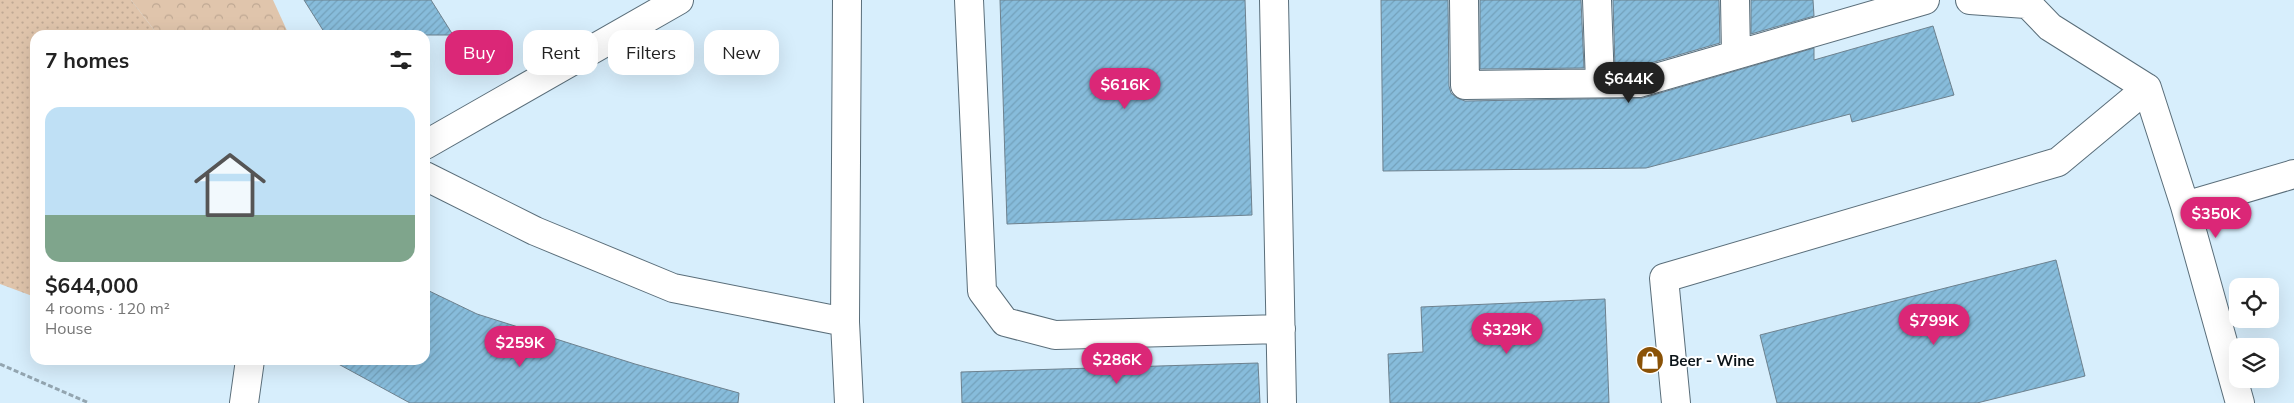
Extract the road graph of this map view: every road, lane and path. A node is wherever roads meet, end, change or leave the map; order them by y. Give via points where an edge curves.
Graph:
1 (679, 0) edge
2 (847, 0) edge
3 (969, 0) edge
4 (1274, 0) edge
5 (1464, 0) edge
6 (1597, 0) edge
7 (1734, 0) edge
8 (1921, 0) edge
9 (1970, 0) edge
10 (2025, 2) edge
11 (1847, 11) edge
12 (1736, 54) junction
13 (1600, 84) junction
14 (2147, 88) junction
15 (430, 142) edge
16 (2294, 174) edge
17 (430, 178) edge
18 (2185, 206) junction
19 (845, 322) junction
20 (1281, 329) junction
21 (0, 364) edge
22 (249, 365) edge
23 (89, 403) edge
24 (244, 403) edge
25 (849, 403) edge
26 (1282, 403) edge
27 (1676, 403) edge
28 (2240, 403) edge

1 - 15 street
2 - 19 street
3 - 20 street via 982,291 1006,322 1055,335
4 - 20 street
5 - 13 street via 1465,85
6 - 13 street
7 - 12 street
8 - 11 street
9 - 10 street
10 - 14 street via 2050,27
11 - 12 street
12 - 13 street via 1639,83
14 - 18 street
14 - 27 street via 2058,162 1664,278
16 - 18 street
17 - 19 street via 535,230 673,288
18 - 28 street
19 - 25 street
20 - 26 street
21 - 23 path
22 - 24 street

